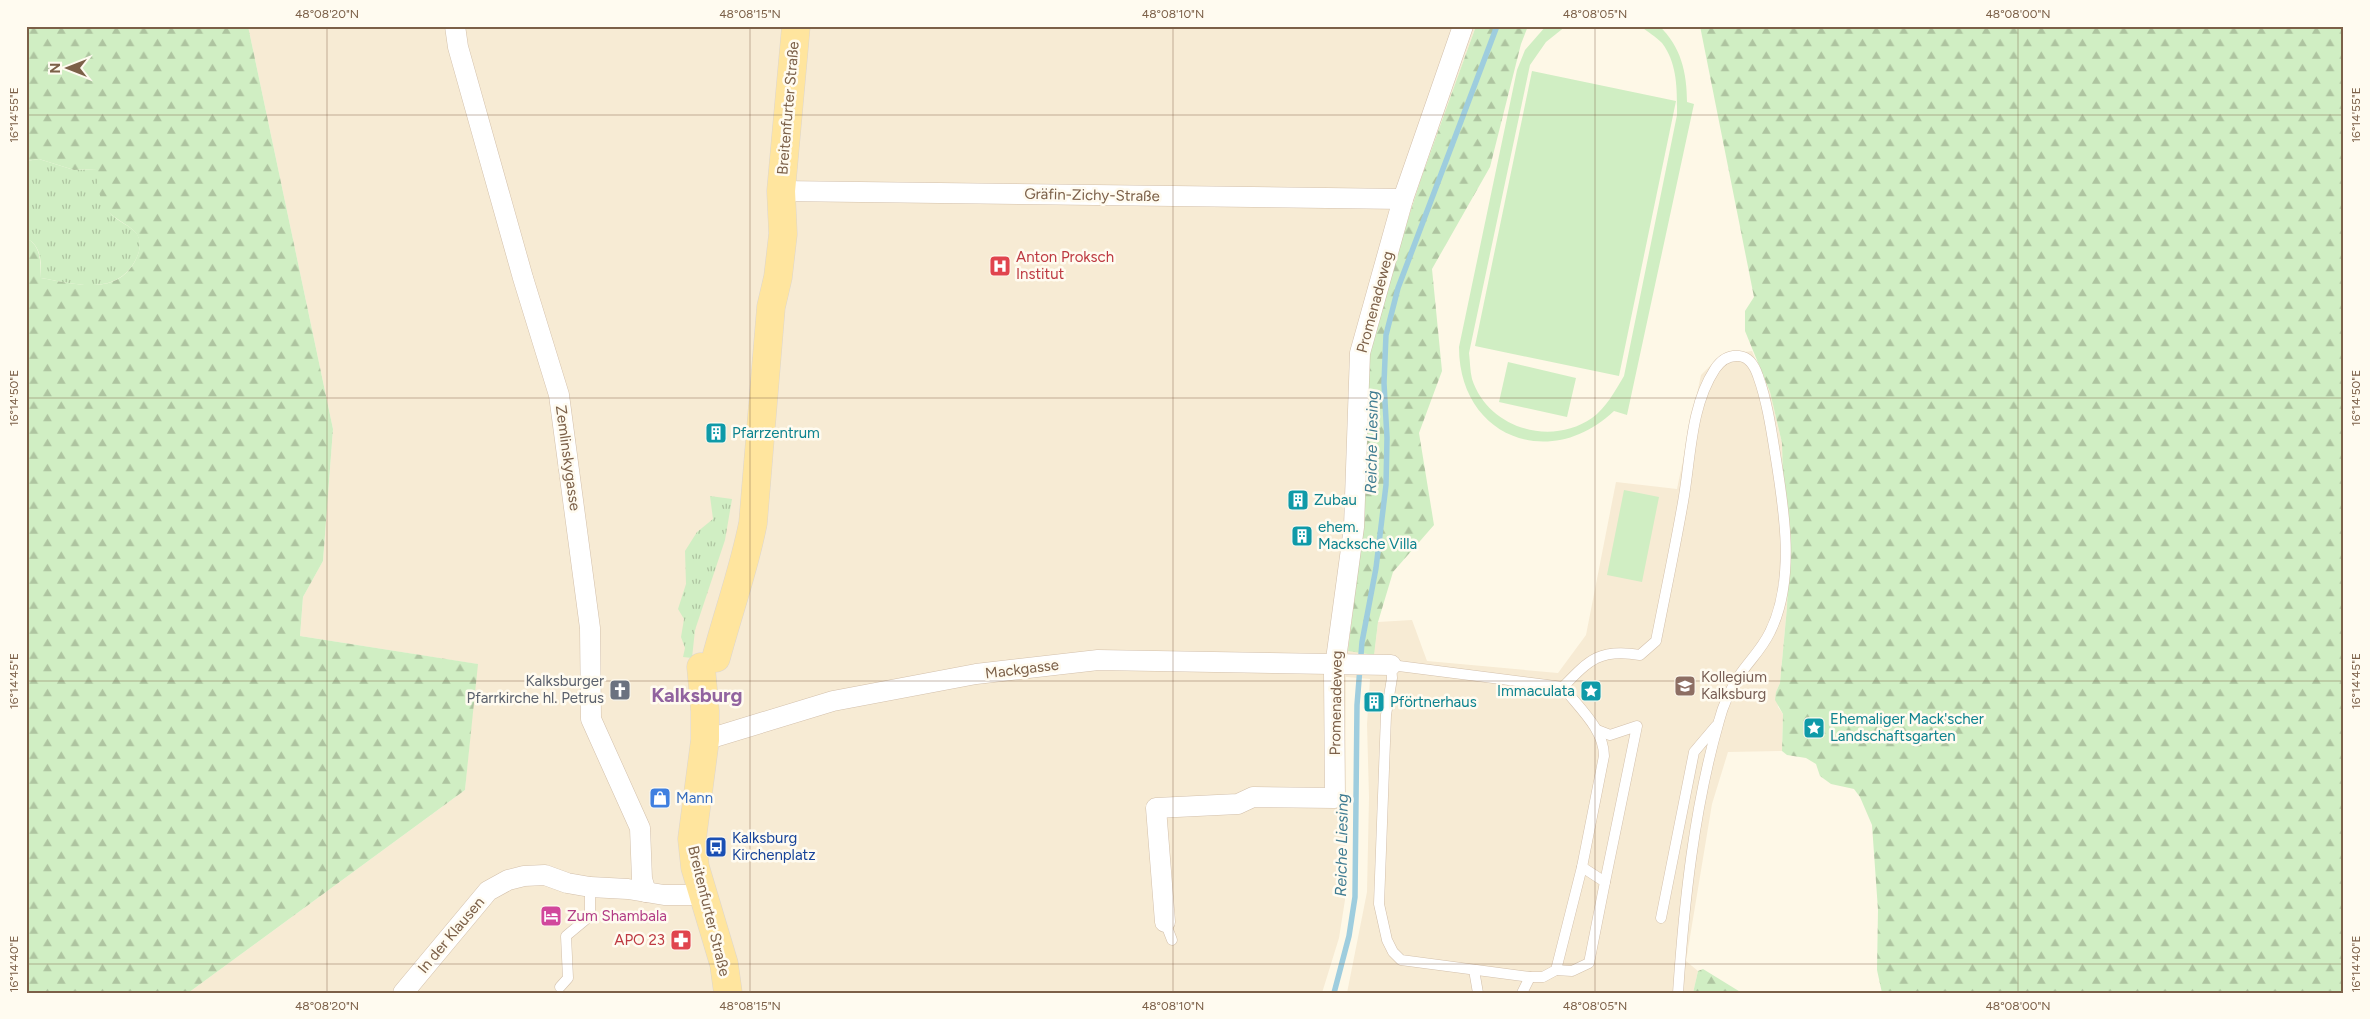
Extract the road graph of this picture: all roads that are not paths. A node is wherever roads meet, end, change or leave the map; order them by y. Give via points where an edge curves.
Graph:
1 (455, 26) edge
2 (796, 26) edge
3 (1464, 26) edge
4 (781, 191) junction
5 (1403, 198) junction
6 (1340, 663) junction
7 (1382, 665) junction
8 (1563, 687) junction
9 (1718, 723) junction
10 (1597, 730) junction
11 (705, 740) junction
12 (1582, 867) junction
13 (1605, 882) junction
14 (590, 887) junction
15 (646, 892) junction
16 (705, 896) junction
17 (1661, 918) dead end
18 (1165, 922) joint
19 (1172, 940) dead end
20 (1474, 970) junction
21 (1556, 970) junction
22 (1530, 977) junction
23 (560, 986) dead end
24 (403, 993) edge
25 (728, 993) edge
26 (1478, 993) edge
27 (1522, 993) edge
28 (1678, 993) edge

1 - 15 street, Zemlinskygasse via 458,47 520,268 560,395 586,594 591,719 640,828 642,879
2 - 4 main road, Breitenfurter Straße
3 - 5 street, Promenadeweg
4 - 5 street, Gräfin-Zichy-Straße
4 - 11 main road, Breitenfurter Straße via 782,242 771,307 755,481 714,602
5 - 6 street, Promenadeweg via 1360,353 1354,527
6 - 7 street, Mackgasse
6 - 11 street, Mackgasse via 1098,660 976,674 833,701
6 - 18 street, Promenadeweg via 1336,798 1253,797 1238,804 1156,808
7 - 8 lane
7 - 20 lane via 1392,678 1386,715 1379,904 1382,927 1393,952 1401,960
8 - 9 lane via 1596,658 1619,651 1640,655 1656,641 1696,420 1705,389 1722,360 1729,356 1743,357 1749,360 1758,377 1772,436 1786,527 1783,574 1779,610 1770,632 1729,692
8 - 10 lane
9 - 17 lane via 1694,752
9 - 28 lane via 1697,825
10 - 12 lane via 1604,744 1604,756
10 - 13 lane via 1610,735 1637,726
11 - 16 main road, Breitenfurter Straße via 692,839 695,866
12 - 13 lane
12 - 21 lane
13 - 21 lane via 1589,963 1572,971
14 - 15 street, In der Klausen
14 - 23 lane via 590,916 566,936 568,978
14 - 24 street, In der Klausen via 545,876 524,876 488,891
15 - 16 street, In der Klausen
16 - 25 main road, Breitenfurter Straße via 724,964
18 - 19 lane
20 - 22 lane
20 - 26 lane
21 - 22 lane via 1543,977
22 - 27 lane

